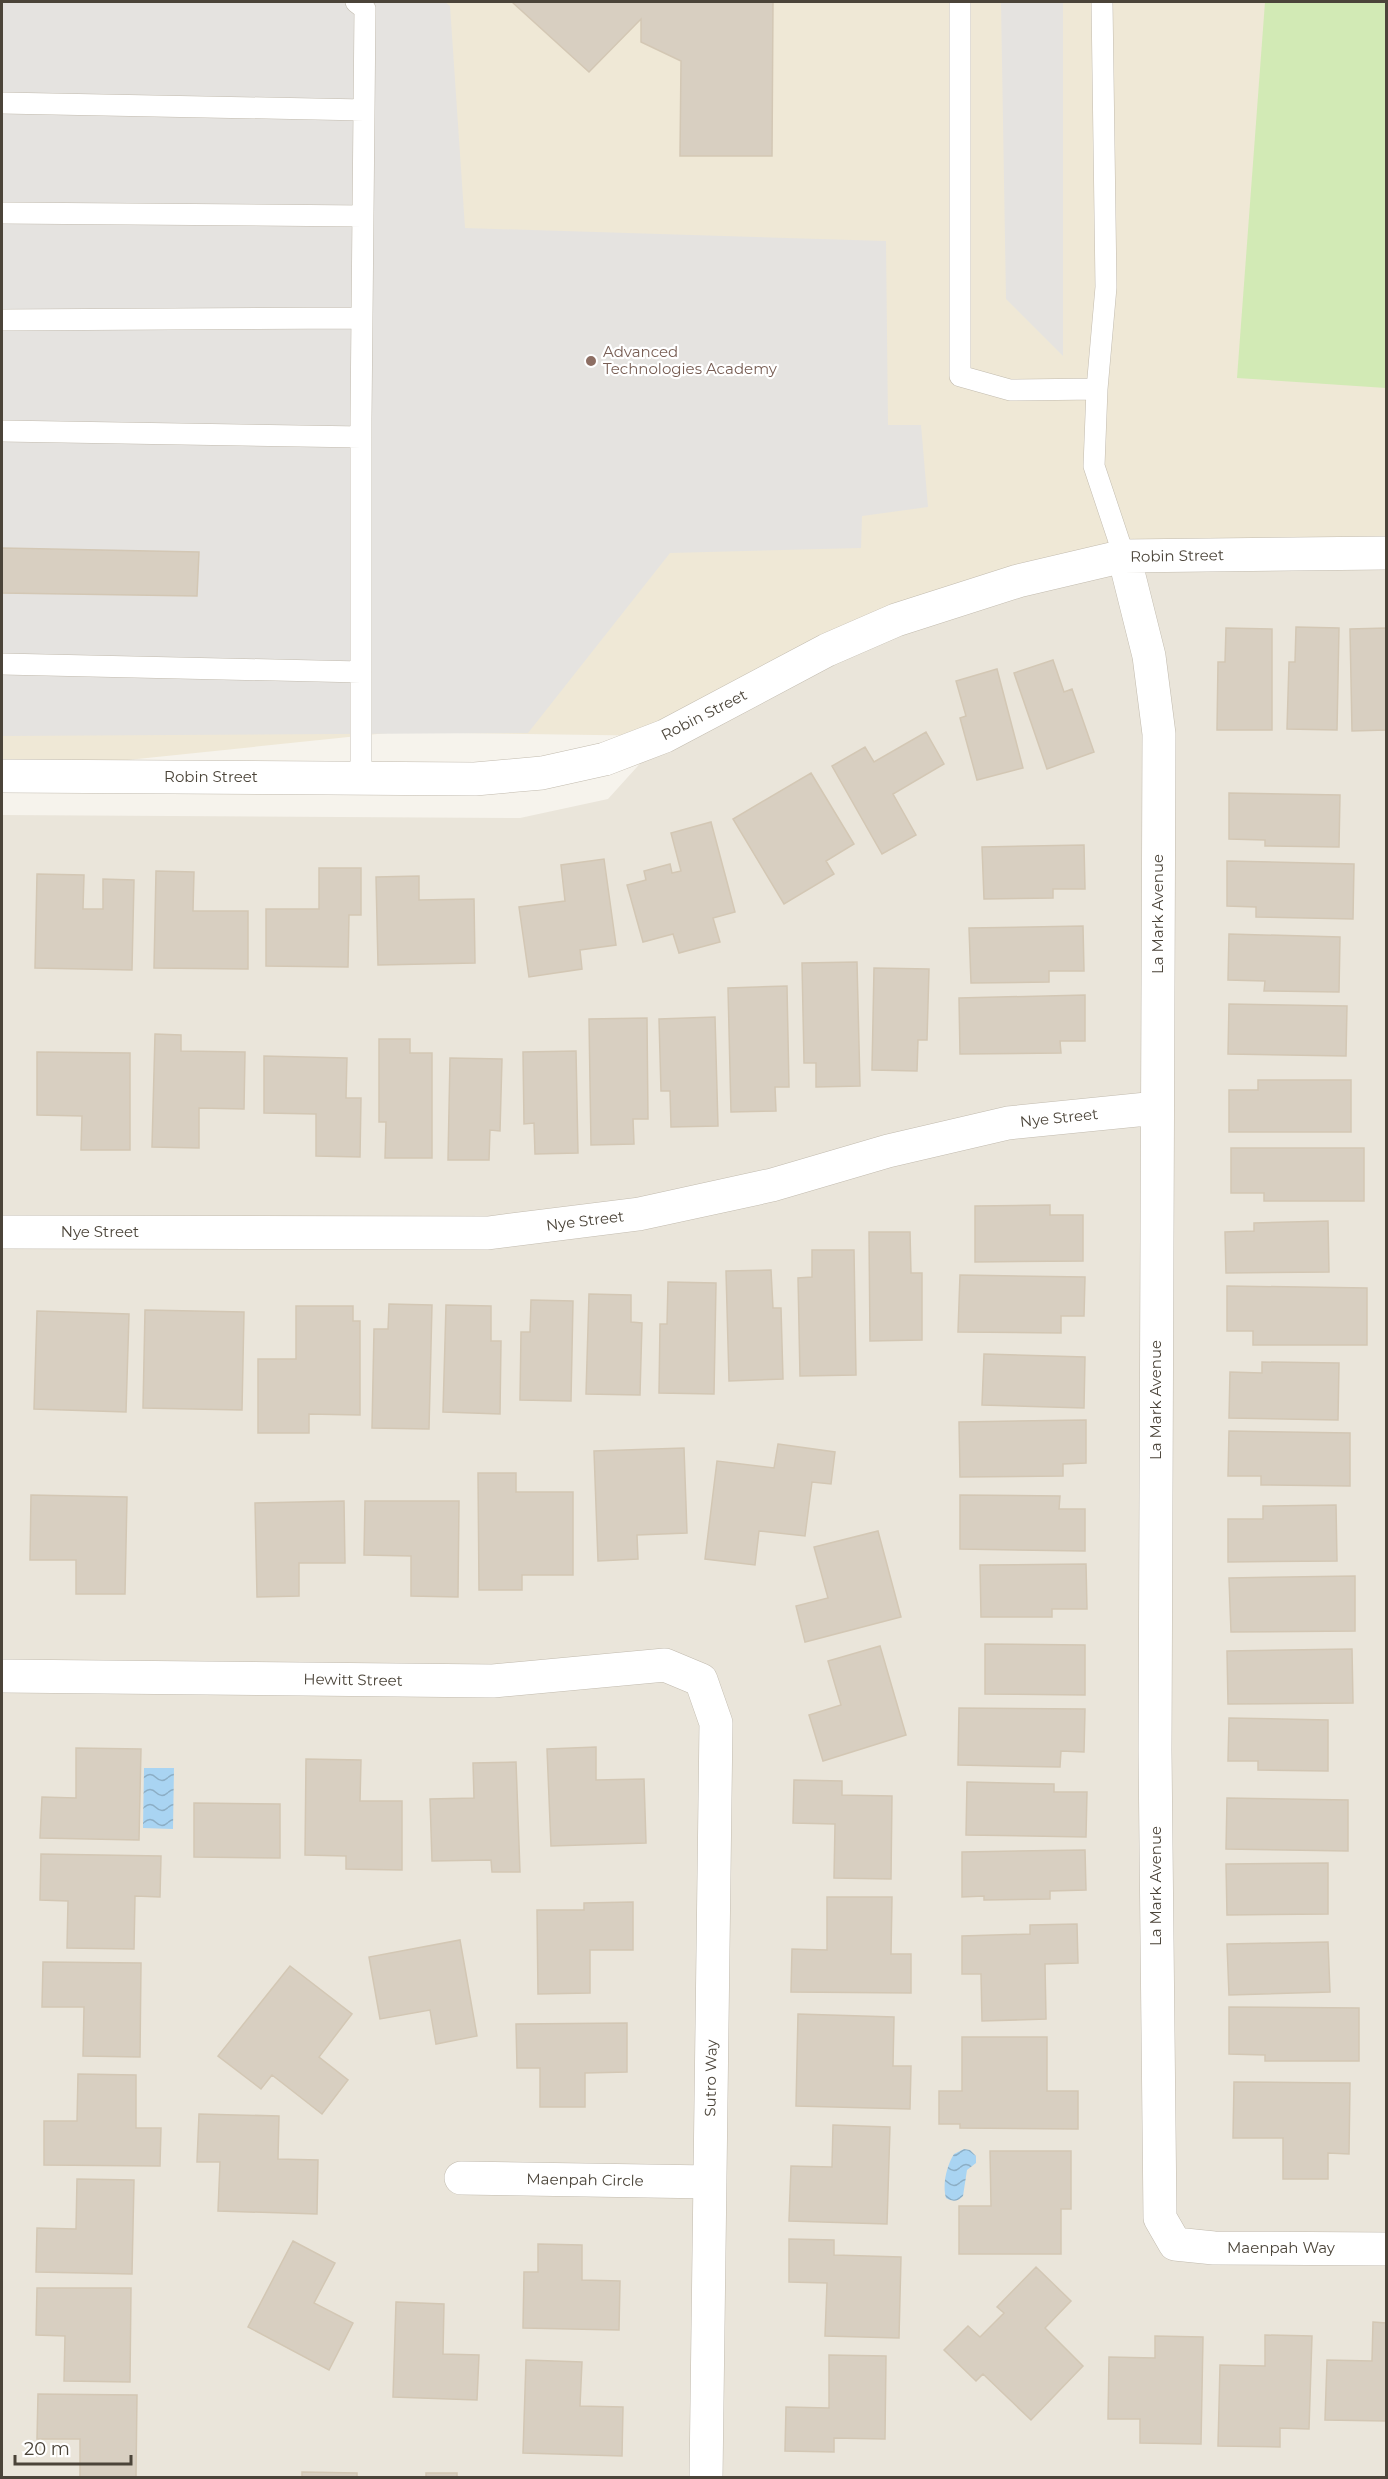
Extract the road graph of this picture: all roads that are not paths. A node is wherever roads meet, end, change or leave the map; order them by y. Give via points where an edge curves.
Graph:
1 (356, 2) edge
2 (960, 2) edge
3 (1102, 2) edge
4 (2, 103) edge
5 (364, 110) junction
6 (2, 213) edge
7 (363, 216) junction
8 (362, 318) junction
9 (2, 320) edge
10 (1097, 389) junction
11 (2, 431) edge
12 (361, 437) junction
13 (1386, 553) edge
14 (1125, 556) junction
15 (2, 664) edge
16 (361, 672) junction
17 (2, 776) edge
18 (361, 777) junction
19 (1157, 1108) junction
20 (2, 1232) edge
21 (2, 1676) edge
22 (701, 1680) joint
23 (460, 2178) dead end
24 (710, 2182) junction
25 (1175, 2244) joint
26 (1386, 2249) edge
27 (706, 2478) edge

1 - 5 lane via 365,9
2 - 10 lane via 960,376 1010,390
3 - 10 lane via 1106,287
4 - 5 lane
5 - 7 lane
6 - 7 lane
7 - 8 lane
8 - 9 lane
8 - 12 lane
10 - 14 lane via 1094,466
11 - 12 lane
12 - 16 lane
13 - 14 street, Robin Street
14 - 18 street, Robin Street via 1018,581 896,620 827,650 665,736 605,759 542,773 475,779
14 - 19 street, La Mark Avenue via 1149,656 1159,734
15 - 16 lane
16 - 18 lane
17 - 18 street, Robin Street
19 - 20 street, Nye Street via 1008,1123 888,1151 772,1185 639,1215 488,1233
19 - 25 street, La Mark Avenue via 1155,1751 1159,2171 1160,2218
21 - 22 street, Hewitt Street via 493,1681 665,1665
22 - 24 street, Sutro Way via 716,1723
23 - 24 street, Maenpah Circle
24 - 27 street, Sutro Way
25 - 26 street, Maenpah Way via 1214,2248

